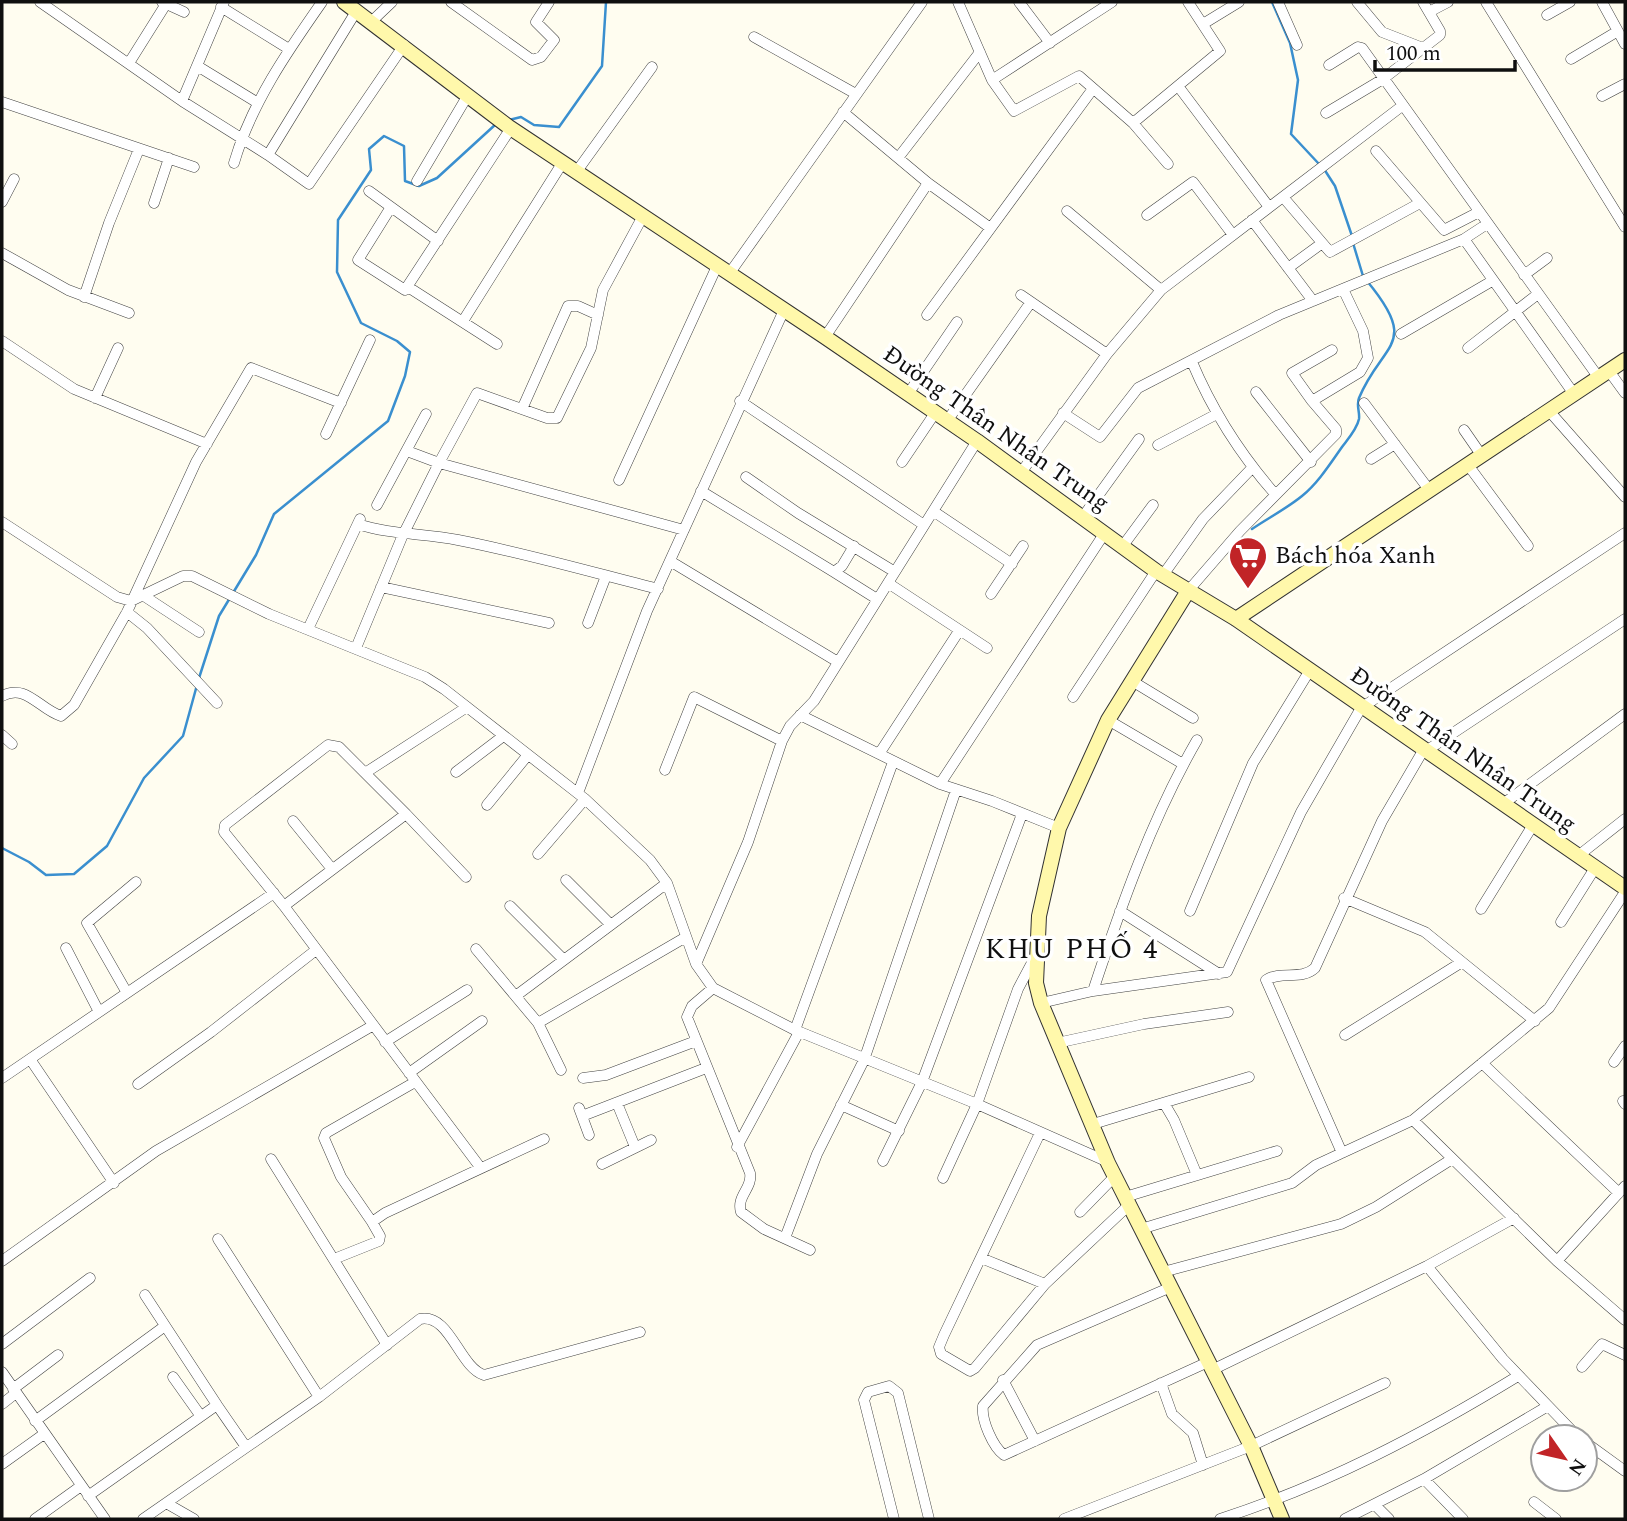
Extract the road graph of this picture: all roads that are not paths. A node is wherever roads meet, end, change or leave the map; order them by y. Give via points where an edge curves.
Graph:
1 (40, 2) edge
2 (322, 2) edge
3 (392, 2) edge
4 (451, 2) edge
5 (549, 2) edge
6 (922, 2) edge
7 (958, 2) edge
8 (1020, 2) edge
9 (1112, 2) edge
10 (1188, 2) edge
11 (1239, 2) edge
12 (1278, 2) edge
13 (1357, 2) edge
14 (1423, 2) edge
15 (1448, 2) edge
16 (1486, 2) edge
17 (1570, 2) edge
18 (1602, 2) edge
19 (164, 3) edge
20 (222, 4) edge
21 (351, 6) edge
22 (184, 12) dead end
23 (1429, 12) junction
24 (1547, 15) dead end
25 (372, 21) junction
26 (1203, 24) junction
27 (1618, 31) junction
28 (754, 37) dead end
29 (1050, 43) junction
30 (1625, 44) edge
31 (404, 45) junction
32 (1297, 45) dead end
33 (1423, 48) junction
34 (289, 49) junction
35 (980, 52) junction
36 (1571, 59) dead end
37 (129, 63) junction
38 (1329, 65) dead end
39 (199, 67) junction
40 (652, 67) dead end
41 (1383, 79) junction
42 (992, 80) junction
43 (1625, 84) edge
44 (1178, 86) junction
45 (1092, 90) junction
46 (856, 94) junction
47 (468, 95) junction
48 (1602, 96) dead end
49 (182, 101) junction
50 (2, 102) edge
51 (258, 103) junction
52 (1402, 106) junction
53 (843, 112) junction
54 (1326, 113) dead end
55 (1133, 123) junction
56 (510, 127) junction
57 (241, 136) junction
58 (139, 149) junction
59 (1377, 151) dead end
60 (268, 155) junction
61 (169, 158) junction
62 (898, 158) junction
63 (564, 162) junction
64 (234, 163) dead end
65 (1168, 164) dead end
66 (194, 167) dead end
67 (576, 171) junction
68 (14, 178) dead end
69 (417, 181) dead end
70 (928, 183) junction
71 (369, 191) dead end
72 (1283, 197) junction
73 (2, 202) edge
74 (154, 203) dead end
75 (1420, 203) junction
76 (391, 207) junction
77 (1269, 207) junction
78 (1067, 211) dead end
79 (1479, 212) junction
80 (1147, 215) dead end
81 (643, 216) junction
82 (1252, 220) junction
83 (1487, 224) junction
84 (989, 227) junction
85 (1625, 228) edge
86 (1233, 235) junction
87 (1464, 239) junction
88 (438, 241) junction
89 (1321, 244) junction
90 (2, 253) edge
91 (1547, 258) dead end
92 (1288, 268) junction
93 (723, 270) junction
94 (1524, 275) junction
95 (1492, 281) junction
96 (408, 288) junction
97 (1343, 289) junction
98 (1161, 290) junction
99 (1538, 294) junction
100 (1021, 295) dead end
101 (84, 297) junction
102 (1313, 301) junction
103 (1031, 302) junction
104 (784, 310) junction
105 (1514, 312) junction
106 (129, 313) dead end
107 (598, 315) junction
108 (927, 315) dead end
109 (463, 321) junction
110 (957, 322) dead end
111 (1401, 334) dead end
112 (825, 337) junction
113 (370, 340) dead end
114 (2, 341) edge
115 (497, 344) dead end
116 (118, 348) dead end
117 (1468, 348) dead end
118 (1332, 350) dead end
119 (1107, 354) junction
120 (1625, 360) edge
121 (1192, 362) junction
122 (1604, 374) junction
123 (1256, 392) dead end
124 (1625, 393) edge
125 (908, 394) junction
126 (1574, 394) junction
127 (95, 398) junction
128 (740, 401) junction
129 (1312, 401) junction
130 (341, 402) junction
131 (1364, 403) dead end
132 (522, 409) junction
133 (1550, 412) junction
134 (1063, 413) junction
135 (426, 414) dead end
136 (1215, 415) junction
137 (941, 417) junction
138 (1464, 430) dead end
139 (326, 434) dead end
140 (1139, 439) dead end
141 (976, 441) junction
142 (207, 444) junction
143 (1395, 444) junction
144 (1158, 445) dead end
145 (407, 451) junction
146 (1482, 456) junction
147 (1371, 459) dead end
148 (902, 462) dead end
149 (1311, 462) junction
150 (439, 463) junction
151 (1468, 466) junction
152 (1252, 468) junction
153 (1020, 474) junction
154 (746, 477) dead end
155 (619, 480) dead end
156 (1623, 490) edge
157 (701, 491) junction
158 (1430, 491) junction
159 (1275, 494) junction
160 (377, 505) dead end
161 (1153, 505) dead end
162 (933, 512) junction
163 (1082, 518) junction
164 (2, 522) edge
165 (924, 525) junction
166 (684, 530) junction
167 (1625, 533) edge
168 (403, 534) junction
169 (1104, 534) junction
170 (1023, 545) dead end
171 (854, 546) junction
172 (1528, 546) dead end
173 (1122, 547) junction
174 (670, 562) junction
175 (1012, 564) junction
176 (834, 572) junction
177 (895, 572) junction
178 (1159, 573) junction
179 (606, 576) junction
180 (888, 583) junction
181 (381, 587) junction
182 (657, 589) junction
183 (1188, 591) junction
184 (991, 594) dead end
185 (144, 596) junction
186 (877, 599) junction
187 (131, 601) junction
188 (127, 612) junction
189 (1236, 619) junction
190 (1625, 619) edge
191 (549, 623) dead end
192 (588, 623) dead end
193 (308, 629) junction
194 (960, 631) junction
195 (200, 632) dead end
196 (356, 648) junction
197 (987, 648) dead end
198 (838, 662) junction
199 (1310, 670) junction
200 (1132, 681) junction
201 (2, 696) edge
202 (1073, 696) dead end
203 (217, 703) dead end
204 (467, 707) junction
205 (1361, 708) junction
206 (1625, 714) edge
207 (800, 715) junction
208 (1193, 718) dead end
209 (1108, 720) junction
210 (2, 735) edge
211 (502, 737) junction
212 (1197, 740) dead end
213 (782, 741) junction
214 (12, 744) dead end
215 (1425, 750) junction
216 (878, 754) junction
217 (527, 756) junction
218 (893, 761) junction
219 (1183, 764) junction
220 (665, 770) dead end
221 (456, 772) dead end
222 (365, 773) junction
223 (940, 785) junction
224 (956, 790) junction
225 (582, 796) junction
226 (1503, 804) junction
227 (487, 805) dead end
228 (406, 814) junction
229 (1022, 814) junction
230 (1625, 819) edge
231 (293, 821) dead end
232 (1533, 825) junction
233 (1059, 828) junction
234 (538, 854) dead end
235 (1578, 856) junction
236 (1595, 868) junction
237 (332, 869) junction
238 (466, 877) dead end
239 (566, 880) dead end
240 (136, 881) dead end
241 (667, 883) junction
242 (1625, 890) edge
243 (274, 893) junction
244 (1344, 898) junction
245 (284, 906) junction
246 (510, 906) dead end
247 (1481, 909) dead end
248 (1119, 911) junction
249 (1190, 911) dead end
250 (1561, 922) dead end
251 (610, 924) junction
252 (686, 937) junction
253 (66, 948) dead end
254 (476, 949) dead end
255 (317, 950) junction
256 (1036, 955) junction
257 (562, 960) junction
258 (1462, 962) junction
259 (696, 964) junction
260 (1219, 974) junction
261 (713, 988) junction
262 (467, 990) dead end
263 (1093, 991) junction
264 (127, 993) junction
265 (517, 995) junction
266 (1041, 1003) junction
267 (99, 1012) junction
268 (1228, 1012) dead end
269 (482, 1021) dead end
270 (1535, 1021) junction
271 (538, 1023) junction
272 (372, 1026) junction
273 (797, 1031) junction
274 (1345, 1035) dead end
275 (696, 1041) junction
276 (385, 1042) junction
277 (1057, 1042) junction
278 (1625, 1046) edge
279 (30, 1059) junction
280 (864, 1060) junction
281 (1614, 1062) dead end
282 (1482, 1063) junction
283 (706, 1068) junction
284 (561, 1070) dead end
285 (1249, 1077) dead end
286 (2, 1078) edge
287 (412, 1078) junction
288 (583, 1078) dead end
289 (922, 1082) junction
290 (138, 1084) dead end
291 (617, 1103) junction
292 (1164, 1103) junction
293 (976, 1104) junction
294 (841, 1105) junction
295 (1413, 1120) junction
296 (1093, 1124) junction
297 (899, 1131) junction
298 (1040, 1133) junction
299 (589, 1135) dead end
300 (544, 1139) dead end
301 (651, 1140) dead end
302 (635, 1147) junction
303 (737, 1147) junction
304 (1277, 1151) dead end
305 (1342, 1153) junction
306 (271, 1159) dead end
307 (1452, 1159) junction
308 (883, 1161) dead end
309 (602, 1164) dead end
310 (480, 1167) junction
311 (1112, 1169) junction
312 (1197, 1175) junction
313 (943, 1178) dead end
314 (114, 1183) junction
315 (1622, 1189) edge
316 (1127, 1201) junction
317 (1080, 1212) dead end
318 (1514, 1218) junction
319 (372, 1222) junction
320 (1141, 1229) junction
321 (785, 1238) junction
322 (218, 1239) dead end
323 (810, 1250) dead end
324 (981, 1258) junction
325 (334, 1259) junction
326 (2, 1261) edge
327 (1557, 1261) junction
328 (1427, 1266) junction
329 (1163, 1272) junction
330 (90, 1278) dead end
331 (1045, 1284) junction
332 (1171, 1287) junction
333 (145, 1295) dead end
334 (1625, 1320) edge
335 (165, 1326) junction
336 (640, 1332) dead end
337 (2, 1344) edge
338 (387, 1345) junction
339 (58, 1354) dead end
340 (1625, 1355) edge
341 (1210, 1366) junction
342 (1582, 1367) dead end
343 (2, 1372) edge
344 (1518, 1376) junction
345 (173, 1377) dead end
346 (1003, 1380) junction
347 (1160, 1383) junction
348 (1385, 1383) dead end
349 (15, 1391) junction
350 (319, 1397) junction
351 (2, 1404) edge
352 (217, 1405) junction
353 (1548, 1406) junction
354 (200, 1415) junction
355 (35, 1421) junction
356 (1564, 1423) edge
357 (44, 1434) junction
358 (1035, 1441) junction
359 (1251, 1446) junction
360 (246, 1447) junction
361 (1599, 1452) edge
362 (2, 1464) edge
363 (1203, 1465) junction
364 (1625, 1471) edge
365 (1424, 1479) junction
366 (81, 1486) junction
367 (89, 1496) junction
368 (1277, 1501) junction
369 (1534, 1502) dead end
370 (166, 1503) junction
371 (1375, 1505) junction
372 (35, 1519) edge
373 (104, 1519) edge
374 (143, 1519) edge
375 (194, 1519) edge
376 (894, 1519) edge
377 (929, 1519) edge
378 (1064, 1519) edge
379 (1220, 1519) edge
380 (1282, 1519) edge
381 (1345, 1519) edge
382 (1388, 1519) edge
383 (1463, 1519) edge
384 (1556, 1519) edge

1 - 37 street
2 - 34 street
3 - 25 street
4 - 5 street via 532,60 541,57 554,40 536,22
6 - 46 street
7 - 35 street
8 - 29 street
9 - 29 street
10 - 26 street
11 - 26 street
12 - 32 street
13 - 33 street via 1382,32
14 - 23 street
15 - 23 street
16 - 85 street
17 - 24 street
18 - 27 street
19 - 22 street
19 - 37 street
20 - 34 street
20 - 39 street
21 - 25 street, Đường Thân Nhân Trung
21 - 60 street
23 - 33 street via 1440,33
25 - 31 street, Đường Thân Nhân Trung
26 - 44 street via 1220,51
27 - 30 street
27 - 36 street
28 - 46 street
29 - 42 street
31 - 47 street, Đường Thân Nhân Trung
31 - 60 street via 309,184
33 - 41 street
34 - 51 street
35 - 42 street
35 - 62 street
37 - 49 street
38 - 41 street via 1358,47
39 - 49 street
39 - 51 street
40 - 67 street
41 - 52 street
41 - 54 street
42 - 45 street via 1014,111 1075,75
43 - 48 street
44 - 55 street
44 - 77 street
45 - 55 street
45 - 84 street
46 - 53 street
47 - 56 street, Đường Thân Nhân Trung
47 - 69 street
49 - 57 street
50 - 58 street
51 - 57 street
52 - 72 street
52 - 79 street
53 - 62 street
53 - 93 street
55 - 65 street
56 - 63 street, Đường Thân Nhân Trung
56 - 88 street
57 - 60 street
57 - 64 street
58 - 61 street
58 - 101 street
59 - 75 street
61 - 66 street
61 - 74 street
62 - 70 street
63 - 67 street, Đường Thân Nhân Trung
63 - 109 street
67 - 81 street, Đường Thân Nhân Trung
68 - 73 street
70 - 84 street
70 - 112 street
71 - 76 street
72 - 77 street
72 - 89 street
75 - 79 street via 1444,230
75 - 89 street via 1330,252
76 - 88 street
76 - 96 street via 358,260 402,290
77 - 82 street
78 - 98 street
79 - 83 street
80 - 86 street via 1193,182
81 - 93 street, Đường Thân Nhân Trung
81 - 107 street via 603,290
82 - 86 street
82 - 92 street
83 - 87 street
83 - 94 street
84 - 108 street
86 - 98 street
87 - 95 street
87 - 97 street
88 - 96 street
89 - 92 street
90 - 101 street
91 - 94 street
92 - 102 street
93 - 104 street, Đường Thân Nhân Trung
93 - 155 street
94 - 99 street
95 - 105 street
95 - 111 street
96 - 109 street
97 - 102 street
97 - 129 street via 1363,331 1367,363
98 - 119 street
99 - 105 street
99 - 122 street
100 - 103 street
101 - 106 street
102 - 121 street
103 - 119 street
103 - 137 street
104 - 112 street, Đường Thân Nhân Trung
104 - 128 street
105 - 117 street
105 - 126 street
107 - 132 street via 568,306
107 - 132 street via 591,348 557,418
109 - 115 street
110 - 125 street
112 - 125 street, Đường Thân Nhân Trung
113 - 130 street
114 - 127 street via 50,376
116 - 127 street
118 - 129 street via 1292,373
119 - 134 street
120 - 122 street
121 - 134 street via 1138,388 1100,437
121 - 136 street
122 - 124 street
122 - 126 street
123 - 149 street
125 - 137 street, Đường Thân Nhân Trung
126 - 133 street
127 - 142 street
128 - 157 street
128 - 165 street
129 - 149 street via 1337,432
130 - 139 street
130 - 142 street via 251,368
131 - 143 street
132 - 150 street via 480,393 474,395
133 - 146 street
133 - 156 street
134 - 153 street
135 - 145 street
136 - 144 street
136 - 152 street
137 - 141 street, Đường Thân Nhân Trung
137 - 148 street
138 - 146 street
140 - 163 street
141 - 153 street, Đường Thân Nhân Trung
141 - 162 street
142 - 187 street
143 - 147 street
143 - 158 street
145 - 150 street
145 - 160 street
146 - 151 street
149 - 159 street
150 - 166 street
150 - 168 street
151 - 158 street
151 - 172 street
152 - 159 street
152 - 178 street
153 - 163 street, Đường Thân Nhân Trung
154 - 171 street
157 - 166 street
157 - 176 street
158 - 189 street
159 - 183 street
161 - 173 street
162 - 165 street
162 - 175 street
163 - 169 street, Đường Thân Nhân Trung
164 - 187 street via 117,597
165 - 177 street
166 - 174 street
167 - 205 street
168 - 179 street via 478,543
168 - 181 street
168 - 193 street via 359,521
169 - 173 street, Đường Thân Nhân Trung
169 - 223 street
170 - 175 street
171 - 176 street
171 - 177 street
173 - 178 street, Đường Thân Nhân Trung
174 - 182 street
174 - 198 street
175 - 184 street
176 - 186 street
177 - 180 street
178 - 183 street, Đường Thân Nhân Trung
178 - 202 street
179 - 182 street
179 - 192 street
180 - 186 street
180 - 194 street
181 - 191 street
181 - 196 street
182 - 225 street
183 - 189 street, Đường Thân Nhân Trung
183 - 200 street
185 - 187 street
185 - 193 street via 187,576
185 - 195 street
186 - 198 street
187 - 188 street
188 - 201 street via 68,713 52,713 22,692
188 - 203 street
189 - 199 street, Đường Thân Nhân Trung
190 - 215 street
193 - 196 street
194 - 197 street
194 - 216 street
196 - 204 street via 425,677
198 - 207 street
199 - 205 street, Đường Thân Nhân Trung
199 - 249 street via 1253,763
200 - 208 street
200 - 209 street
204 - 211 street
204 - 222 street
205 - 215 street, Đường Thân Nhân Trung
205 - 260 street via 1301,812 1231,967
206 - 226 street
207 - 213 street
207 - 216 street
209 - 219 street
209 - 233 street
210 - 214 street
211 - 217 street
211 - 221 street
212 - 219 street
213 - 220 street via 694,696
213 - 259 street via 748,842
215 - 226 street, Đường Thân Nhân Trung
215 - 244 street via 1382,821
216 - 218 street
217 - 225 street
217 - 227 street
218 - 223 street
218 - 273 street
219 - 248 street
222 - 228 street
222 - 243 street via 339,747 328,746 225,825 224,832
223 - 224 street
224 - 229 street
224 - 280 street
225 - 234 street
225 - 241 street via 650,860
226 - 232 street, Đường Thân Nhân Trung
228 - 237 street
228 - 238 street
229 - 233 street
229 - 289 street
230 - 235 street
231 - 237 street
232 - 235 street, Đường Thân Nhân Trung
232 - 247 street
233 - 256 street
235 - 236 street, Đường Thân Nhân Trung
236 - 242 street, Đường Thân Nhân Trung
236 - 250 street
237 - 245 street
239 - 251 street
240 - 264 street via 87,923
241 - 251 street
241 - 252 street
242 - 270 street via 1549,1008
243 - 245 street
243 - 264 street
244 - 258 street via 1426,932
244 - 305 street via 1315,968 1303,975 1274,976 1266,982
245 - 255 street
246 - 257 street
248 - 260 street
248 - 263 street
251 - 257 street
252 - 259 street
252 - 271 street
253 - 267 street
254 - 265 street
255 - 272 street
255 - 290 street
256 - 266 street
256 - 293 street via 1018,989
257 - 265 street
258 - 270 street
258 - 274 street
259 - 261 street
260 - 263 street
261 - 273 street
261 - 275 street via 688,1011
262 - 276 street
263 - 266 street
264 - 267 street
265 - 271 street
266 - 277 street
267 - 279 street
268 - 277 street
269 - 287 street
270 - 282 street
271 - 284 street
272 - 276 street
272 - 314 street via 156,1151
273 - 280 street
273 - 303 street
275 - 283 street
275 - 288 street via 606,1076
276 - 287 street
277 - 296 street
278 - 281 street
279 - 286 street
279 - 314 street
280 - 289 street
280 - 294 street
282 - 295 street
282 - 315 street
283 - 291 street
283 - 303 street
285 - 292 street
287 - 310 street
287 - 319 street via 324,1138 341,1177
289 - 293 street
289 - 297 street
291 - 299 street via 581,1112
291 - 302 street
292 - 296 street
292 - 312 street
293 - 298 street
293 - 313 street
294 - 297 street
294 - 321 street
295 - 305 street
295 - 307 street
296 - 311 street
297 - 308 street
298 - 311 street
298 - 324 street
300 - 310 street
301 - 302 street
302 - 309 street
303 - 321 street via 751,1178 740,1200 741,1212
304 - 312 street
305 - 320 street via 1292,1183
306 - 325 street
307 - 318 street
307 - 329 street via 1341,1224
310 - 319 street
311 - 316 street
311 - 317 street
312 - 316 street
314 - 326 street
315 - 327 street
316 - 320 street
316 - 331 street
318 - 327 street
318 - 328 street
319 - 325 street via 379,1241
320 - 329 street
321 - 323 street
322 - 350 street
324 - 331 street
324 - 331 street via 939,1347 941,1354 970,1371
325 - 338 street
327 - 334 street
328 - 341 street
328 - 344 street
329 - 332 street
330 - 337 street
332 - 341 street
332 - 346 street via 1037,1345
333 - 335 street
335 - 352 street
335 - 355 street
336 - 338 street via 484,1375 470,1366 440,1325 430,1319 420,1319
338 - 350 street
339 - 349 street
340 - 342 street via 1602,1344
341 - 347 street
341 - 359 street
343 - 349 street
344 - 353 street
344 - 368 street via 1420,1434
345 - 354 street
346 - 358 street
346 - 358 street via 982,1413 997,1449 1004,1455
347 - 358 street
347 - 363 street via 1171,1414 1193,1433
348 - 359 street
349 - 351 street
349 - 355 street
350 - 360 street
352 - 354 street
352 - 360 street
353 - 356 street
353 - 365 street
354 - 367 street
355 - 357 street
357 - 362 street
357 - 366 street
359 - 363 street
359 - 368 street
360 - 370 street
361 - 364 street
363 - 378 street
365 - 371 street
365 - 383 street
366 - 367 street
366 - 372 street
367 - 373 street
368 - 379 street
368 - 380 street
369 - 384 street
370 - 374 street
370 - 375 street
371 - 381 street
371 - 382 street
376 - 377 street via 864,1400 868,1392 889,1386 898,1393

